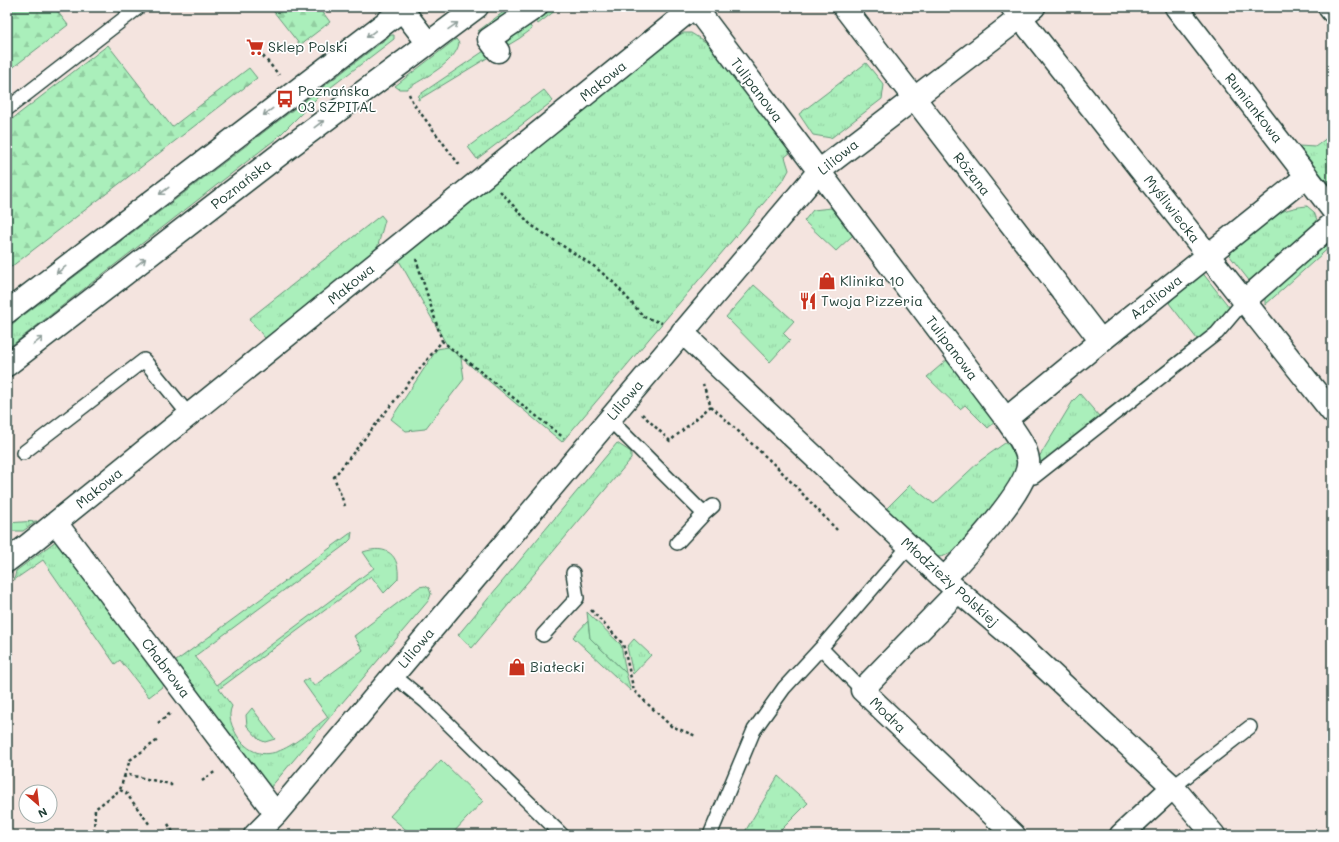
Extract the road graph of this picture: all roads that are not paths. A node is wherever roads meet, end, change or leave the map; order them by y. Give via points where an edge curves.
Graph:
1 (139, 7) edge
2 (477, 7) edge
3 (536, 7) edge
4 (694, 7) edge
5 (844, 7) edge
6 (1176, 7) edge
7 (1329, 7) edge
8 (403, 8) edge
9 (1022, 11) edge
10 (1332, 11) edge
11 (428, 43) junction
12 (498, 51) dead end
13 (914, 98) junction
14 (7, 109) edge
15 (818, 171) junction
16 (1306, 176) junction
17 (1332, 209) edge
18 (1332, 224) edge
19 (1208, 255) junction
20 (1244, 301) junction
21 (7, 312) edge
22 (675, 328) junction
23 (1101, 341) junction
24 (7, 365) edge
25 (1332, 412) edge
26 (189, 415) junction
27 (609, 419) junction
28 (1006, 419) junction
29 (23, 453) dead end
30 (1026, 474) junction
31 (56, 523) junction
32 (677, 543) dead end
33 (909, 546) junction
34 (7, 561) edge
35 (573, 573) dead end
36 (951, 585) junction
37 (543, 635) dead end
38 (821, 648) junction
39 (393, 675) junction
40 (862, 690) junction
41 (1250, 727) dead end
42 (1173, 787) junction
43 (276, 814) junction
44 (255, 835) edge
45 (562, 835) edge
46 (710, 835) edge
47 (1014, 835) edge
48 (1121, 835) edge
49 (1214, 835) edge

1 - 14 lane
11 -> 2 street, Poznańska
3 - 12 street via 489,39
4 - 15 street, Tulipanowa
4 - 26 street, Makowa
5 - 13 street, Różana
6 - 16 street, Rumiankowa
7 - 10 street
8 - 11 street
8 -> 21 street
9 - 13 street, Liliowa
9 - 19 street, Myśliwiecka
24 -> 11 street, Poznańska via 282,152
13 - 15 street, Liliowa
13 - 23 street, Różana
15 - 22 street, Liliowa
15 - 28 street, Tulipanowa
16 - 17 street, Rumiankowa
16 - 19 street, Azaliowa
18 - 20 street
19 - 20 street, Myśliwiecka
19 - 23 street, Azaliowa
20 - 25 street, Myśliwiecka
20 - 30 lane via 1217,333 1034,477
22 - 27 street, Liliowa
22 - 33 street, Młodzieży Polskiej
23 - 28 street, Azaliowa
26 - 29 lane via 144,360
26 - 31 street, Makowa
27 - 32 lane via 708,510
27 - 39 street, Liliowa
28 - 30 street, Tulipanowa via 1029,460
30 - 36 street, Tulipanowa via 1015,495
31 - 34 street, Makowa
31 - 43 street, Chabrowa
33 - 36 street, Młodzieży Polskiej
33 - 38 lane
35 - 37 lane via 577,598
36 - 40 street, Modra
36 - 42 street, Młodzieży Polskiej via 1012,637
38 - 40 lane
38 - 46 lane via 784,688 754,730
39 - 43 street, Liliowa
39 - 45 lane via 431,707
40 - 47 street, Modra
41 - 42 lane
42 - 48 street
42 - 49 street, Młodzieży Polskiej
43 - 44 street, Liliowa

